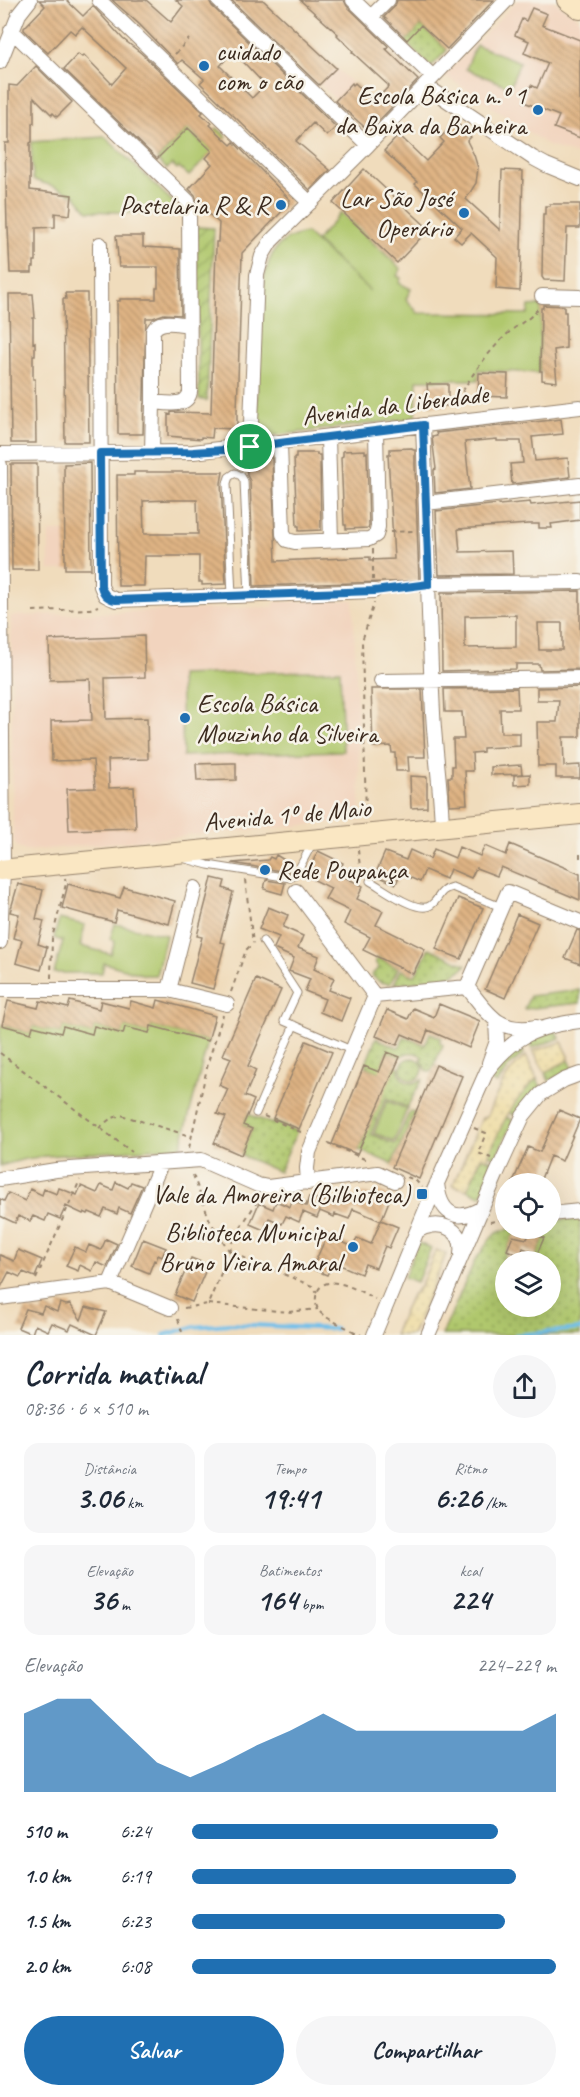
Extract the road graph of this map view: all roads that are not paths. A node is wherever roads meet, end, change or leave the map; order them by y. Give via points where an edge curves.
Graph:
1 (30, 0) edge
2 (99, 0) edge
3 (218, 0) edge
4 (353, 0) edge
5 (388, 0) edge
6 (507, 0) edge
7 (567, 0) edge
8 (580, 9) edge
9 (371, 17) junction
10 (11, 30) junction
11 (0, 62) edge
12 (433, 77) junction
13 (435, 92) dead end
14 (368, 145) junction
15 (580, 179) edge
16 (310, 203) junction
17 (100, 244) dead end
18 (542, 296) road end
19 (580, 297) edge
20 (190, 325) junction
21 (153, 402) junction
22 (580, 407) edge
23 (423, 425) junction
24 (376, 431) junction
25 (328, 437) junction
26 (280, 443) junction
27 (250, 447) junction
28 (100, 453) junction
29 (152, 453) junction
30 (0, 454) edge
31 (0, 465) edge
32 (580, 485) edge
33 (0, 502) edge
34 (426, 503) junction
35 (228, 506) junction
36 (245, 506) junction
37 (332, 540) junction
38 (580, 582) edge
39 (429, 584) junction
40 (374, 591) road end
41 (0, 592) edge
42 (232, 596) junction
43 (249, 596) junction
44 (580, 678) edge
45 (432, 680) junction
46 (381, 681) dead end
47 (1, 690) edge
48 (1, 708) edge
49 (580, 814) edge
50 (442, 827) junction
51 (314, 840) junction
52 (166, 853) junction
53 (1, 870) edge
54 (370, 881) road end
55 (195, 888) dead end
56 (296, 891) dead end
57 (501, 907) junction
58 (580, 922) edge
59 (263, 941) dead end
60 (0, 942) edge
61 (467, 987) junction
62 (0, 990) edge
63 (169, 990) junction
64 (375, 996) junction
65 (227, 1004) road end
66 (495, 1021) junction
67 (580, 1021) edge
68 (564, 1023) junction
69 (294, 1025) junction
70 (547, 1026) junction
71 (580, 1029) edge
72 (351, 1050) junction
73 (487, 1071) junction
74 (580, 1073) edge
75 (256, 1113) dead end
76 (161, 1164) junction
77 (0, 1179) edge
78 (395, 1181) dead end
79 (308, 1183) junction
80 (437, 1183) junction
81 (482, 1208) junction
82 (580, 1211) edge
83 (561, 1213) edge
84 (417, 1231) junction
85 (461, 1258) junction
86 (110, 1283) junction
87 (0, 1298) edge
88 (174, 1312) road end
89 (374, 1335) edge
90 (428, 1335) edge

1 - 10 street
2 - 16 street
3 - 14 street
4 - 9 street
5 - 9 street
6 - 12 street
7 - 8 main road
9 - 12 street
10 - 11 street
10 - 20 street via 188,201
12 - 14 street
13 - 15 street via 533,158
14 - 16 street
16 - 27 street via 271,241 259,267
17 - 28 street
18 - 19 street
20 - 21 street via 189,397 183,402
20 - 21 street via 161,323 153,331
21 - 29 street
22 - 23 street, Avenida da Liberdade
23 - 24 street, Avenida da Liberdade
23 - 34 street
24 - 25 street, Avenida da Liberdade
24 - 37 street via 376,535
25 - 26 street, Avenida da Liberdade
25 - 37 street
26 - 27 street, Avenida da Liberdade
26 - 37 street via 285,537 295,542
27 - 29 street, Avenida da Liberdade
28 - 29 street, Avenida da Liberdade
28 - 30 street, Avenida da Liberdade
28 - 42 street via 101,586 108,598
31 - 33 street
32 - 34 street
33 - 41 street
34 - 39 street
35 - 36 lane
35 - 36 lane via 228,480 236,473 243,478
35 - 42 lane
36 - 43 lane
38 - 39 street
39 - 45 street
40 - 43 street
41 - 47 street
42 - 43 street
44 - 45 street
45 - 46 street
45 - 50 street
47 - 48 street
48 - 53 street
49 - 50 main road, Avenida 1º de Maio
50 - 51 main road, Avenida 1º de Maio via 362,828
51 - 52 main road, Avenida 1º de Maio
51 - 52 lane via 290,878 208,865
52 - 53 main road, Avenida 1º de Maio
53 - 60 street
54 - 57 lane via 417,908 429,907 440,893 452,887
55 - 63 street
56 - 64 street
57 - 58 street via 508,892
57 - 61 street
59 - 69 lane via 297,993 284,1021
61 - 64 street
61 - 66 street
62 - 63 street
63 - 65 street
64 - 72 street
66 - 70 street via 515,1029
66 - 73 street via 497,1041
67 - 68 street
68 - 70 street
68 - 71 street
69 - 72 lane
69 - 75 lane
70 - 73 street via 508,1047
72 - 79 street via 309,1152
73 - 80 street
74 - 81 street via 541,1094 523,1116
76 - 77 street via 32,1173
76 - 79 street via 201,1160 258,1185
76 - 86 street
78 - 79 street via 378,1173
80 - 81 street via 441,1203 451,1212 470,1215
80 - 84 street
81 - 85 street
82 - 83 street
84 - 85 street via 432,1224 454,1231 461,1240
84 - 89 street
85 - 90 street
86 - 87 street
86 - 88 street

